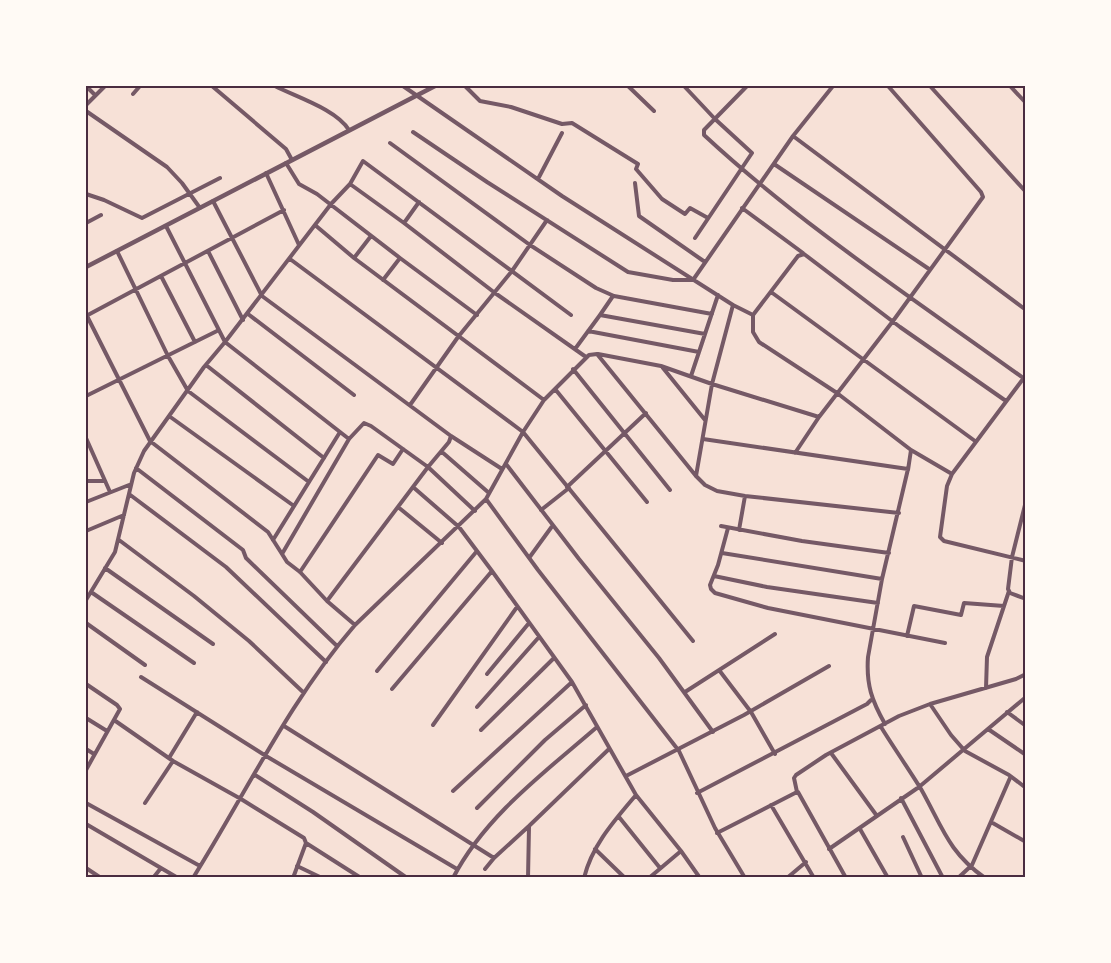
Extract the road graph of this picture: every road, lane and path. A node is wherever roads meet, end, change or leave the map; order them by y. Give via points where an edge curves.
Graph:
1 (86, 86) edge
2 (105, 86) edge
3 (140, 86) edge
4 (212, 86) edge
5 (275, 86) edge
6 (403, 86) edge
7 (435, 86) edge
8 (465, 86) edge
9 (628, 86) edge
10 (684, 86) edge
11 (747, 86) edge
12 (833, 86) edge
13 (888, 86) edge
14 (930, 86) edge
15 (1010, 86) edge
16 (133, 94) dead end
17 (94, 95) junction
18 (417, 95) junction
19 (1026, 103) edge
20 (86, 105) edge
21 (86, 111) edge
22 (654, 111) dead end
23 (715, 118) junction
24 (349, 130) junction
25 (414, 132) dead end
26 (562, 133) dead end
27 (793, 136) junction
28 (390, 143) dead end
29 (292, 160) junction
30 (286, 163) junction
31 (774, 164) junction
32 (741, 170) junction
33 (266, 173) junction
34 (220, 178) dead end
35 (538, 179) junction
36 (635, 183) dead end
37 (350, 184) junction
38 (759, 184) junction
39 (1026, 192) edge
40 (86, 194) edge
41 (189, 194) junction
42 (213, 201) junction
43 (420, 202) junction
44 (331, 204) junction
45 (200, 208) junction
46 (742, 208) junction
47 (284, 210) junction
48 (101, 215) dead end
49 (708, 218) junction
50 (547, 220) junction
51 (86, 223) edge
52 (404, 223) junction
53 (315, 225) junction
54 (166, 226) junction
55 (371, 236) junction
56 (232, 238) junction
57 (695, 238) dead end
58 (530, 245) junction
59 (300, 246) junction
60 (945, 250) junction
61 (117, 251) junction
62 (208, 251) junction
63 (804, 254) junction
64 (354, 258) junction
65 (400, 258) junction
66 (290, 259) junction
67 (705, 262) junction
68 (185, 264) junction
69 (86, 267) edge
70 (929, 269) junction
71 (512, 271) junction
72 (161, 276) junction
73 (383, 280) junction
74 (693, 280) junction
75 (136, 289) junction
76 (495, 292) junction
77 (771, 292) junction
78 (718, 295) junction
79 (262, 296) junction
80 (614, 296) junction
81 (909, 298) junction
82 (734, 305) junction
83 (1026, 310) edge
84 (248, 314) junction
85 (712, 314) junction
86 (86, 315) edge
87 (477, 315) junction
88 (571, 315) dead end
89 (600, 315) junction
90 (753, 315) junction
91 (243, 320) junction
92 (893, 321) junction
93 (217, 331) junction
94 (588, 331) junction
95 (705, 334) junction
96 (458, 337) junction
97 (195, 342) junction
98 (225, 342) junction
99 (575, 349) junction
100 (699, 352) junction
101 (597, 354) junction
102 (168, 356) junction
103 (587, 356) junction
104 (863, 360) junction
105 (206, 364) junction
106 (661, 366) junction
107 (436, 367) junction
108 (573, 369) junction
109 (691, 376) junction
110 (1025, 378) edge
111 (119, 379) junction
112 (712, 384) junction
113 (555, 389) junction
114 (188, 391) junction
115 (837, 393) junction
116 (354, 395) dead end
117 (86, 396) edge
118 (544, 400) junction
119 (1006, 401) junction
120 (410, 405) junction
121 (646, 413) junction
122 (169, 417) junction
123 (819, 417) junction
124 (706, 420) junction
125 (340, 432) junction
126 (523, 432) junction
127 (625, 434) junction
128 (451, 436) junction
129 (86, 438) edge
130 (349, 439) junction
131 (703, 439) junction
132 (150, 441) junction
133 (975, 441) junction
134 (404, 449) junction
135 (607, 450) junction
136 (911, 450) junction
137 (442, 452) junction
138 (795, 453) junction
139 (324, 458) junction
140 (506, 464) junction
141 (428, 467) junction
142 (136, 468) junction
143 (502, 469) junction
144 (908, 471) junction
145 (952, 474) junction
146 (696, 476) junction
147 (86, 481) edge
148 (105, 481) junction
149 (309, 482) junction
150 (130, 485) junction
151 (413, 487) junction
152 (568, 488) junction
153 (670, 490) dead end
154 (110, 492) junction
155 (489, 493) junction
156 (129, 494) junction
157 (745, 496) junction
158 (486, 499) junction
159 (1026, 501) edge
160 (86, 502) edge
161 (647, 502) dead end
162 (294, 506) junction
163 (398, 507) junction
164 (541, 510) junction
165 (475, 511) junction
166 (899, 513) junction
167 (124, 515) junction
168 (553, 525) junction
169 (722, 526) dead end
170 (459, 527) junction
171 (728, 528) junction
172 (739, 530) junction
173 (86, 531) edge
174 (119, 540) junction
175 (273, 540) junction
176 (442, 543) junction
177 (477, 551) junction
178 (722, 553) junction
179 (889, 553) junction
180 (282, 554) junction
181 (1012, 557) junction
182 (529, 558) junction
183 (1026, 561) edge
184 (105, 568) junction
185 (492, 571) junction
186 (300, 572) junction
187 (714, 576) junction
188 (882, 579) junction
189 (1009, 591) junction
190 (91, 592) junction
191 (1026, 599) edge
192 (86, 600) edge
193 (327, 601) junction
194 (878, 603) junction
195 (1004, 606) junction
196 (518, 608) junction
197 (86, 623) edge
198 (529, 623) junction
199 (355, 625) junction
200 (872, 630) junction
201 (775, 634) dead end
202 (539, 636) junction
203 (907, 636) junction
204 (693, 641) dead end
205 (945, 643) dead end
206 (213, 644) dead end
207 (337, 646) junction
208 (554, 658) junction
209 (326, 662) junction
210 (194, 663) dead end
211 (145, 665) dead end
212 (830, 666) dead end
213 (719, 670) junction
214 (377, 671) dead end
215 (487, 674) dead end
216 (1026, 674) edge
217 (141, 677) dead end
218 (572, 682) junction
219 (86, 684) edge
220 (986, 688) junction
221 (392, 690) dead end
222 (685, 692) junction
223 (304, 693) junction
224 (1026, 697) edge
225 (871, 700) junction
226 (930, 704) junction
227 (586, 705) junction
228 (477, 707) dead end
229 (197, 712) junction
230 (751, 712) junction
231 (1006, 712) junction
232 (86, 718) edge
233 (114, 720) junction
234 (433, 725) dead end
235 (883, 725) junction
236 (284, 726) junction
237 (1026, 726) edge
238 (597, 727) junction
239 (988, 729) junction
240 (481, 730) dead end
241 (107, 731) junction
242 (713, 732) junction
243 (609, 748) junction
244 (86, 749) edge
245 (679, 751) junction
246 (964, 751) junction
247 (831, 753) junction
248 (94, 754) junction
249 (775, 754) junction
250 (266, 756) junction
251 (1026, 756) edge
252 (171, 759) junction
253 (86, 770) edge
254 (255, 775) junction
255 (626, 776) junction
256 (1010, 778) junction
257 (919, 787) junction
258 (1026, 788) edge
259 (453, 791) dead end
260 (698, 792) junction
261 (798, 792) junction
262 (636, 795) junction
263 (902, 798) junction
264 (241, 799) junction
265 (145, 802) dead end
266 (86, 803) edge
267 (771, 805) junction
268 (477, 808) dead end
269 (877, 816) junction
270 (618, 817) junction
271 (991, 822) junction
272 (86, 824) edge
273 (529, 826) junction
274 (860, 829) junction
275 (717, 833) junction
276 (903, 837) dead end
277 (1026, 842) edge
278 (306, 843) junction
279 (473, 845) junction
280 (595, 849) junction
281 (829, 849) junction
282 (681, 851) junction
283 (494, 858) junction
284 (806, 862) junction
285 (200, 866) junction
286 (297, 866) junction
287 (660, 867) junction
288 (970, 867) junction
289 (86, 868) edge
290 (161, 868) junction
291 (457, 869) junction
292 (485, 869) dead end
293 (101, 878) edge
294 (153, 878) edge
295 (178, 878) edge
296 (193, 878) edge
297 (293, 878) edge
298 (322, 878) edge
299 (361, 878) edge
300 (407, 878) edge
301 (453, 878) edge
302 (528, 878) edge
303 (584, 878) edge
304 (625, 878) edge
305 (650, 878) edge
306 (700, 878) edge
307 (745, 878) edge
308 (787, 878) edge
309 (814, 878) edge
310 (846, 878) edge
311 (888, 878) edge
312 (922, 878) edge
313 (943, 878) edge
314 (957, 878) edge
315 (985, 878) edge

1 - 17 street
2 - 17 street
3 - 16 street
4 - 29 street via 286,149
5 - 24 street via 328,112
6 - 18 street
7 - 18 street
8 - 49 street via 480,101 562,124 572,123 638,164 636,169 662,199 685,214 690,208
9 - 22 street
10 - 23 street
11 - 23 street
12 - 27 street
13 - 60 street via 982,194
14 - 39 street
15 - 19 street
17 - 20 street
18 - 24 street
18 - 35 street
21 - 41 street via 158,159
23 - 32 street via 752,152
23 - 32 street via 703,133
24 - 29 street
25 - 50 street
26 - 35 street
27 - 31 street
27 - 60 street
28 - 58 street
29 - 30 street
30 - 33 street
30 - 44 street via 299,184
31 - 38 street
31 - 70 street
32 - 38 street
32 - 49 street
33 - 42 street
33 - 47 street
34 - 41 street
35 - 74 street
36 - 67 street via 639,216
37 - 43 street via 363,161
37 - 44 street
37 - 52 street
38 - 46 street
38 - 81 street
40 - 41 street via 142,218
41 - 45 street
42 - 45 street
42 - 56 street
43 - 52 street
43 - 71 street
44 - 53 street
44 - 55 street
45 - 54 street
46 - 63 street
46 - 67 street
47 - 56 street
47 - 59 street
48 - 51 street
49 - 57 street
50 - 58 street
50 - 74 street via 628,273
52 - 76 street
53 - 59 street
53 - 64 street
54 - 61 street
54 - 68 street
55 - 64 street
55 - 65 street
56 - 62 street
56 - 79 street
58 - 71 street
58 - 80 street
59 - 66 street
60 - 70 street
60 - 83 street
61 - 69 street
61 - 75 street
62 - 68 street
62 - 91 street
63 - 77 street via 798,256
63 - 92 street
64 - 73 street
65 - 73 street
65 - 87 street
66 - 79 street
66 - 107 street
67 - 74 street
68 - 72 street
68 - 93 street
70 - 81 street
71 - 76 street
71 - 88 street
72 - 75 street
72 - 97 street
73 - 96 street
74 - 78 street
75 - 86 street
75 - 102 street
76 - 87 street
76 - 99 street
77 - 90 street
77 - 104 street
78 - 82 street
78 - 85 street
79 - 84 street
79 - 120 street
80 - 85 street
80 - 89 street
81 - 92 street
81 - 110 street
82 - 90 street
82 - 112 street
84 - 91 street
84 - 116 street
85 - 95 street
86 - 111 street
87 - 96 street
89 - 94 street
89 - 95 street
90 - 115 street via 753,332 759,342
91 - 98 street
92 - 104 street
92 - 119 street
93 - 97 street
93 - 98 street
94 - 99 street
94 - 100 street
95 - 100 street
96 - 107 street
96 - 118 street
97 - 102 street
98 - 105 street
98 - 125 street
99 - 103 street
100 - 109 street
101 - 103 street
101 - 106 street
101 - 121 street
102 - 111 street
102 - 114 street
103 - 108 street
104 - 115 street
104 - 133 street
105 - 114 street
105 - 139 street
106 - 109 street
106 - 124 street
107 - 120 street
107 - 126 street
108 - 113 street
108 - 127 street
109 - 112 street
110 - 119 street
111 - 117 street
111 - 132 street
112 - 123 street
112 - 124 street
113 - 118 street
113 - 135 street
114 - 122 street
114 - 149 street
115 - 123 street
115 - 136 street
118 - 126 street
119 - 133 street
120 - 128 street
121 - 127 street
121 - 146 street
122 - 132 street
122 - 162 street
123 - 138 street
124 - 131 street
125 - 130 street
125 - 139 street
126 - 140 street
126 - 152 street
127 - 135 street
127 - 153 street
128 - 137 street
128 - 143 street
129 - 148 street
130 - 134 street via 364,423
130 - 180 street
131 - 138 street
131 - 146 street
132 - 142 street
132 - 175 street via 268,532
133 - 145 street
134 - 141 street
134 - 186 street via 393,464 378,455
135 - 152 street
135 - 161 street
136 - 144 street
136 - 145 street
137 - 141 street
137 - 155 street
138 - 144 street via 906,467
139 - 149 street
140 - 143 street
140 - 164 street
141 - 151 street
141 - 165 street
142 - 150 street
142 - 207 street via 243,549 246,558
143 - 155 street
144 - 166 street
145 - 181 street via 940,538
146 - 157 street via 717,491
147 - 148 street
148 - 154 street
149 - 162 street
150 - 154 street
150 - 156 street
151 - 163 street
151 - 170 street
152 - 164 street
152 - 204 street
154 - 160 street
155 - 158 street
156 - 167 street
156 - 209 street via 226,567
157 - 166 street
157 - 172 street
158 - 165 street
158 - 182 street
159 - 181 street
162 - 175 street
163 - 176 street
163 - 193 street
164 - 168 street
165 - 170 street
166 - 179 street
167 - 173 street
167 - 174 street
168 - 182 street
168 - 222 street
169 - 171 street
170 - 176 street
170 - 177 street
171 - 172 street
171 - 178 street
172 - 179 street
174 - 184 street
174 - 223 street via 249,641
175 - 180 street
176 - 199 street
177 - 185 street
177 - 214 street
178 - 187 street
178 - 188 street
179 - 188 street
180 - 186 street
181 - 183 street
181 - 189 street
182 - 245 street
184 - 190 street
184 - 206 street
185 - 196 street
185 - 221 street
186 - 193 street
187 - 194 street
187 - 200 street via 711,589 724,596
188 - 194 street
189 - 191 street
189 - 195 street
190 - 192 street
190 - 210 street
193 - 199 street
194 - 200 street
195 - 203 street via 964,603 961,615 914,606
195 - 220 street via 987,657
196 - 198 street
196 - 234 street
197 - 211 street
198 - 202 street
198 - 215 street
199 - 207 street
200 - 203 street
200 - 225 street via 867,668
201 - 213 street
202 - 208 street
202 - 228 street
203 - 205 street
207 - 209 street
208 - 218 street
208 - 240 street
209 - 223 street
212 - 230 street
213 - 222 street
213 - 230 street
216 - 220 street
217 - 229 street
218 - 227 street
218 - 259 street
219 - 233 street via 119,706
220 - 226 street
222 - 242 street
223 - 236 street
224 - 231 street
225 - 235 street
225 - 249 street
226 - 235 street
226 - 246 street
227 - 238 street
227 - 268 street
229 - 250 street
229 - 252 street
230 - 242 street
230 - 249 street
231 - 237 street
231 - 239 street
232 - 241 street
233 - 241 street
233 - 252 street
235 - 247 street
235 - 257 street
236 - 250 street
236 - 279 street
238 - 243 street
238 - 279 street via 518,796
239 - 246 street
239 - 251 street
241 - 248 street
242 - 245 street
243 - 255 street
243 - 273 street
244 - 248 street
245 - 255 street
245 - 260 street
246 - 256 street
246 - 257 street
247 - 261 street via 794,776
247 - 269 street
248 - 253 street
249 - 260 street
250 - 254 street
250 - 291 street
252 - 264 street
252 - 265 street
254 - 264 street
254 - 300 street
255 - 262 street
256 - 258 street
256 - 271 street
257 - 263 street
257 - 288 street via 948,841
260 - 275 street
261 - 267 street
261 - 281 street
262 - 270 street
262 - 282 street
263 - 269 street
263 - 313 street
264 - 278 street via 304,838
264 - 285 street
266 - 285 street
267 - 275 street
267 - 284 street
269 - 274 street
270 - 280 street
270 - 287 street
271 - 277 street
271 - 288 street
272 - 290 street
273 - 283 street
273 - 302 street
274 - 281 street
274 - 311 street
275 - 307 street
276 - 312 street
278 - 286 street
278 - 299 street
279 - 283 street
279 - 291 street
280 - 303 street
280 - 304 street
281 - 310 street
282 - 287 street
282 - 306 street
283 - 292 street
284 - 308 street
284 - 309 street
285 - 296 street
286 - 297 street
286 - 298 street
287 - 305 street
288 - 314 street
288 - 315 street
289 - 293 street
290 - 294 street
290 - 295 street
291 - 301 street

